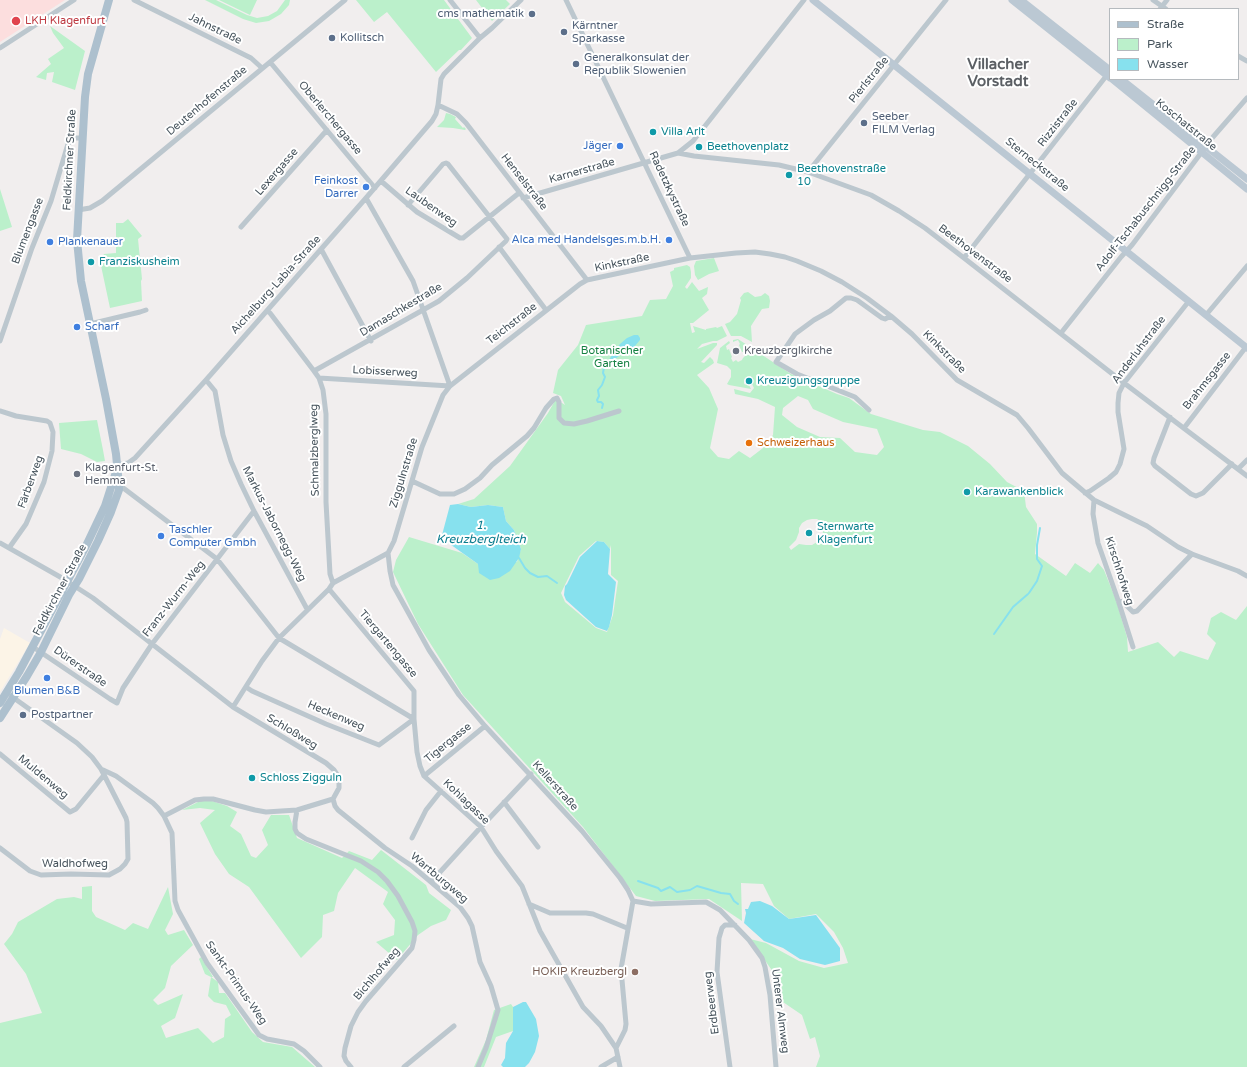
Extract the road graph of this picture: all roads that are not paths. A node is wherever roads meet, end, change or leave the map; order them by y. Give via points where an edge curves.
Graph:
1 (74, 0) edge
2 (109, 0) edge
3 (134, 0) edge
4 (345, 0) edge
5 (450, 0) edge
6 (521, 0) edge
7 (566, 0) edge
8 (804, 0) edge
9 (814, 0) edge
10 (946, 0) edge
11 (1012, 0) edge
12 (1021, 0) edge
13 (1153, 0) edge
14 (1167, 0) edge
15 (1163, 8) edge
16 (480, 38) junction
17 (0, 48) edge
18 (270, 62) junction
19 (894, 64) junction
20 (262, 68) junction
21 (1109, 75) edge
22 (1109, 75) edge
23 (1109, 77) edge
24 (1115, 80) edge
25 (1122, 80) edge
26 (1247, 98) edge
27 (438, 106) junction
28 (327, 130) junction
29 (82, 138) junction
30 (1205, 149) junction
31 (678, 153) junction
32 (645, 163) junction
33 (808, 172) junction
34 (1031, 174) junction
35 (1247, 179) edge
36 (380, 181) junction
37 (375, 188) junction
38 (1247, 189) edge
39 (519, 192) junction
40 (366, 198) junction
41 (523, 198) junction
42 (408, 205) junction
43 (78, 210) junction
44 (490, 216) junction
45 (241, 227) dead end
46 (500, 247) junction
47 (321, 249) junction
48 (1127, 251) junction
49 (690, 258) junction
50 (964, 258) junction
51 (1247, 266) edge
52 (587, 280) junction
53 (1188, 301) junction
54 (146, 310) dead end
55 (424, 310) junction
56 (546, 310) junction
57 (267, 311) junction
58 (1206, 315) junction
59 (891, 316) junction
60 (90, 324) junction
61 (1061, 333) junction
62 (371, 340) junction
63 (0, 341) edge
64 (1246, 347) edge
65 (314, 371) junction
66 (319, 378) junction
67 (206, 380) junction
68 (1124, 383) junction
69 (450, 386) junction
70 (869, 410) dead end
71 (0, 411) edge
72 (619, 411) dead end
73 (1170, 417) junction
74 (1184, 428) junction
75 (1247, 460) edge
76 (1232, 464) junction
77 (117, 465) junction
78 (1238, 469) junction
79 (1247, 476) edge
80 (412, 481) junction
81 (117, 482) junction
82 (1085, 493) junction
83 (1094, 500) junction
84 (254, 511) junction
85 (0, 543) edge
86 (10, 548) junction
87 (388, 553) junction
88 (1192, 554) junction
89 (218, 559) junction
90 (1247, 576) edge
91 (333, 582) junction
92 (71, 583) junction
93 (329, 588) junction
94 (1118, 600) junction
95 (307, 609) junction
96 (278, 638) junction
97 (152, 644) junction
98 (33, 647) junction
99 (1133, 647) dead end
100 (41, 652) junction
101 (246, 687) junction
102 (10, 696) junction
103 (0, 703) edge
104 (117, 703) joint
105 (233, 707) junction
106 (0, 718) edge
107 (414, 719) junction
108 (485, 726) junction
109 (0, 754) edge
110 (101, 769) junction
111 (531, 774) junction
112 (104, 775) junction
113 (424, 776) junction
114 (441, 791) junction
115 (333, 799) junction
116 (504, 802) junction
117 (297, 810) junction
118 (164, 816) junction
119 (481, 826) junction
120 (412, 838) dead end
121 (538, 847) dead end
122 (0, 848) edge
123 (431, 882) junction
124 (633, 901) junction
125 (530, 904) junction
126 (735, 924) junction
127 (628, 928) junction
128 (454, 1026) dead end
129 (616, 1048) junction
130 (618, 1057) junction
131 (320, 1067) edge
132 (351, 1067) edge
133 (404, 1067) edge
134 (478, 1067) edge
135 (601, 1067) edge
136 (620, 1067) edge
137 (730, 1067) edge
138 (776, 1067) edge

1 - 17 street
2 - 29 main road, Feldkirchner Straße via 88,74
3 - 20 street, Jahnstraße via 251,58
4 - 18 street, Deutenhofenstraße
5 - 16 street
6 - 16 street, Aichelburg-Labia-Straße
7 - 32 street, Radetzkystraße
8 - 31 street via 693,141
9 - 19 main road, Sterneckstraße
10 - 19 street, Pierlstraße
11 - 21 main road, Koschatstraße
12 - 22 main road, Koschatstraße
13 - 15 street
14 - 15 street
16 - 27 street, Aichelburg-Labia-Straße via 444,74 441,79
18 - 20 street, Deutenhofenstraße
18 - 28 street, Oberlerchergasse
19 - 33 street, Pierlstraße
19 - 34 main road, Sterneckstraße
20 - 43 street, Deutenhofenstraße via 102,201 90,208
23 - 34 street, Rizzistraße
24 - 30 main road, Koschatstraße
25 - 30 main road, Koschatstraße
26 - 30 street, Adolf-Tschabuschnigg-Straße
27 - 36 street, Aichelburg-Labia-Straße via 432,121
27 - 39 street, Henselstraße via 457,114 466,123
28 - 37 street, Oberlerchergasse
28 - 45 street, Lexergasse
29 - 43 main road, Feldkirchner Straße
29 - 63 street, Blumengasse via 74,138 68,144 51,201
30 - 35 main road, Koschatstraße
30 - 38 main road, Koschatstraße
30 - 48 street, Adolf-Tschabuschnigg-Straße
31 - 32 street, Beethovenstraße
31 - 33 street, Beethovenstraße via 764,162
32 - 41 street, Karnerstraße
32 - 49 street, Radetzkystraße
33 - 50 street, Beethovenstraße via 871,195 925,228
34 - 48 main road, Sterneckstraße
34 - 50 street, Rizzistraße
36 - 37 street, Aichelburg-Labia-Straße
36 - 42 street, Laubenweg
37 - 40 street, Aichelburg-Labia-Straße
39 - 41 street, Henselstraße
39 - 44 street, Laubenweg
40 - 47 street, Aichelburg-Labia-Straße
40 - 55 street via 413,281
41 - 52 street, Henselstraße
42 - 44 street, Laubenweg via 460,238
42 - 44 street via 446,163
43 - 60 main road, Feldkirchner Straße via 78,260
44 - 46 street, Damaschkestraße via 507,239
46 - 55 street, Damaschkestraße via 456,288
46 - 56 street
47 - 57 street, Aichelburg-Labia-Straße
47 - 62 street
48 - 53 main road, Sterneckstraße
48 - 61 street, Adolf-Tschabuschnigg-Straße
49 - 52 street, Kinkstraße
49 - 59 street, Kinkstraße via 745,252 785,257 842,282
50 - 61 street, Beethovenstraße
51 - 58 street
52 - 56 street, Teichstraße
53 - 58 main road, Sterneckstraße
53 - 68 street, Anderluhstraße
54 - 60 street
55 - 62 street, Damaschkestraße
55 - 69 street
56 - 69 street, Teichstraße
57 - 65 street, Schmalzberglweg
57 - 67 street, Aichelburg-Labia-Straße
58 - 64 main road, Sterneckstraße
59 - 70 street via 882,318 857,300 846,298 795,334 776,362 803,377 855,397
59 - 82 street, Kinkstraße via 957,380 1017,415 1062,473
60 - 77 main road, Feldkirchner Straße
61 - 68 street, Beethovenstraße
62 - 65 street, Damaschkestraße
64 - 74 street, Brahmsgasse
65 - 66 street, Schmalzberglweg
66 - 69 street, Lobisserweg
66 - 91 street, Schmalzberglweg via 326,414 326,502 330,574
67 - 77 street, Aichelburg-Labia-Straße via 135,458 128,463
67 - 84 street, Markus-Jabornegg-Weg via 215,391 223,435 231,461
68 - 73 street, Beethovenstraße
68 - 82 street, Anderluhstraße via 1118,403 1124,449 1120,464 1109,478
69 - 80 street, Ziggulnstraße via 443,395 422,447
71 - 86 street, Färberweg via 47,421 53,432 52,454 44,482 26,524
72 - 80 street via 574,424 564,423 559,418 560,402 557,398 554,399 527,436 465,489 454,494 440,494
73 - 74 street, Beethovenstraße
73 - 76 street via 1153,462 1191,494 1196,496 1203,493
74 - 76 street, Beethovenstraße
75 - 78 street
76 - 78 street, Beethovenstraße
77 - 81 main road, Feldkirchner Straße
78 - 79 street, Beethovenstraße
80 - 87 street, Ziggulnstraße
81 - 89 street
81 - 92 main road, Feldkirchner Straße
82 - 83 street, Kinkstraße
83 - 88 street, Kinkstraße via 1147,526
83 - 94 street, Kirschhofweg via 1093,514 1098,543
84 - 89 street, Franz-Wurm-Weg
84 - 95 street, Markus-Jabornegg-Weg
85 - 86 street, Schloßweg
86 - 92 street, Schloßweg
87 - 91 street
87 - 108 street, Kellerstraße via 393,585 411,620 459,695
88 - 90 street, Kinkstraße
88 - 94 street via 1137,611 1133,612
89 - 96 street
89 - 97 street, Franz-Wurm-Weg
91 - 93 street
92 - 97 street, Schloßweg
92 - 98 main road, Feldkirchner Straße
92 - 100 main road, Feldkirchner Straße
93 - 95 street
93 - 107 street, Tiergartengasse via 414,691
94 - 99 street, Kirschhofweg
95 - 96 street
96 - 101 street
96 - 107 street
97 - 104 street, Franz-Wurm-Weg via 126,682
97 - 105 street, Schloßweg
98 - 100 street, Dürerstraße
98 - 102 main road, Feldkirchner Straße
100 - 102 main road, Feldkirchner Straße
100 - 104 street, Dürerstraße
101 - 105 street
101 - 107 street, Heckenweg via 379,745
102 - 103 main road, Feldkirchner Straße
102 - 106 main road, Feldkirchner Straße
102 - 110 street, Sankt-Primus-Weg via 77,742
105 - 115 street, Schloßweg via 334,770 338,776 339,788
107 - 113 street via 417,752
108 - 111 street, Kellerstraße
108 - 113 street, Tigergasse
109 - 112 street, Muldenweg via 70,812 76,809
110 - 112 street, Waldhofweg
110 - 118 street, Sankt-Primus-Weg via 110,772 153,803
111 - 116 street
111 - 124 street, Kellerstraße via 620,878
112 - 122 street, Waldhofweg via 127,822 128,859 120,869 108,875 41,875 30,871
113 - 114 street, Kohlagasse
114 - 119 street, Kohlagasse
114 - 120 street via 426,810
115 - 117 street
115 - 123 street, Wartburgweg via 338,810
116 - 119 street
116 - 121 street
117 - 118 street via 266,812 204,799 195,800
117 - 132 street, Bichlhofweg via 297,833 361,861 378,872 398,896 415,931 412,948 366,1001 351,1026 344,1056
118 - 131 street, Sankt-Primus-Weg via 172,833 175,901 207,962 259,1035 267,1040 294,1044
119 - 123 street
119 - 125 street, Kohlagasse via 519,881
123 - 134 street, Wartburgweg via 460,907 468,918 480,962 498,1010
124 - 126 street via 651,904 706,902 720,910
124 - 127 street
125 - 127 street via 550,913 593,914
125 - 129 street, Kohlagasse via 545,941 583,1007 601,1026
126 - 137 street, Erdbeerweg via 722,928 717,972
126 - 138 street, Unterer Almweg via 762,958 770,995
127 - 129 street via 621,969 626,1024
128 - 133 street
129 - 130 street
130 - 135 street
130 - 136 street

